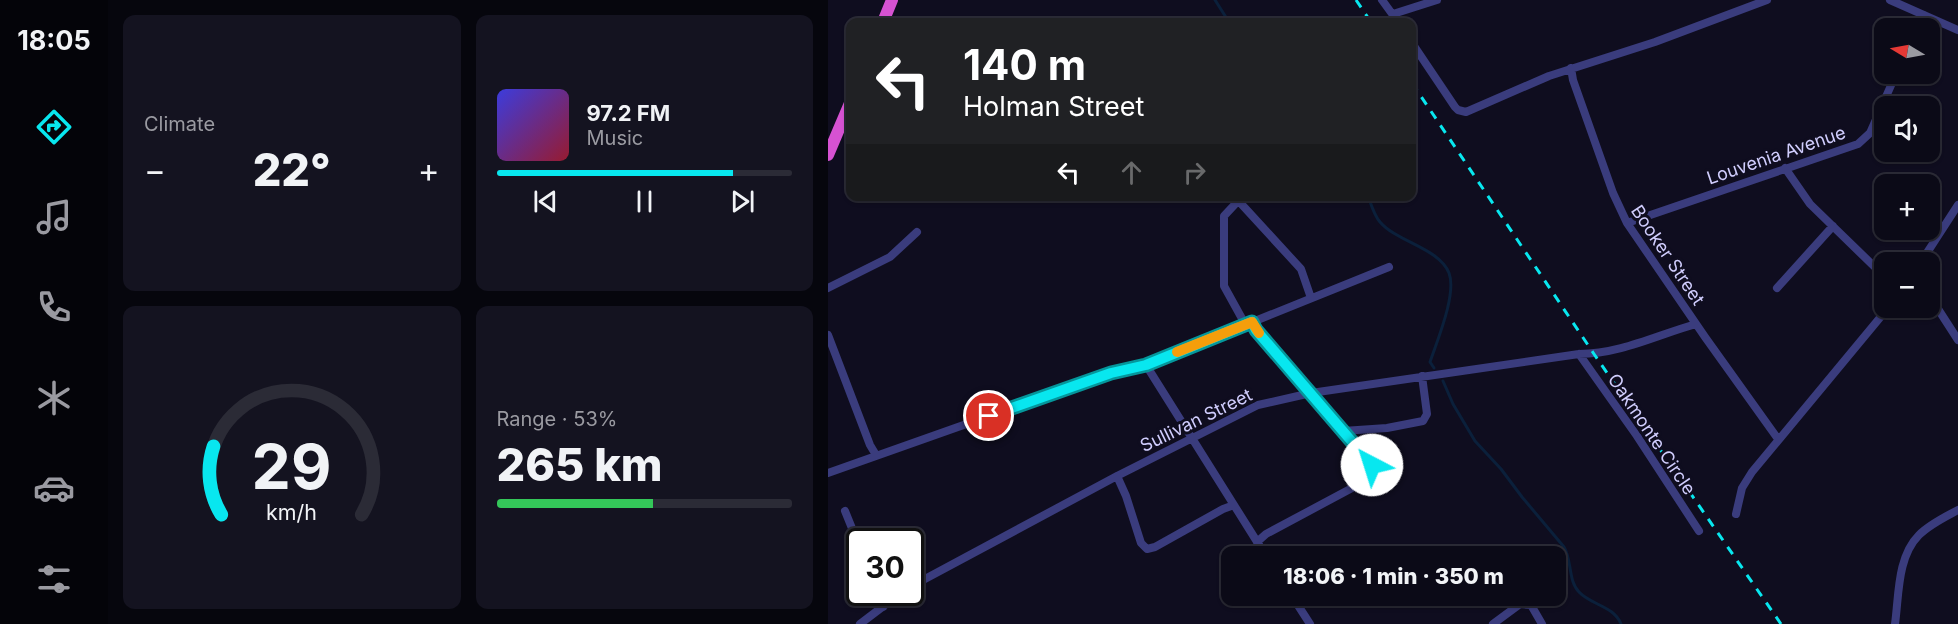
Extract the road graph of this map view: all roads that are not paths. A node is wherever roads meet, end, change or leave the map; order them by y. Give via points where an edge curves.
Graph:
1 (892, 0) edge
2 (1382, 0) edge
3 (1437, 0) edge
4 (1767, 0) edge
5 (1890, 0) edge
6 (1393, 14) junction
7 (1924, 15) junction
8 (885, 18) edge
9 (1396, 18) edge
10 (1922, 18) edge
11 (1958, 30) edge
12 (1416, 48) edge
13 (1571, 68) junction
14 (1892, 84) edge
15 (846, 112) edge
16 (828, 155) edge
17 (1785, 168) junction
18 (1235, 201) edge
19 (1238, 201) edge
20 (1958, 205) edge
21 (1627, 223) junction
22 (1833, 226) junction
23 (917, 232) dead end
24 (1928, 252) edge
25 (1874, 266) edge
26 (1389, 267) dead end
27 (828, 288) edge
28 (1777, 288) dead end
29 (1311, 298) junction
30 (1940, 312) edge
31 (1880, 318) edge
32 (1248, 323) junction
33 (1696, 324) junction
34 (828, 335) edge
35 (1958, 340) edge
36 (1579, 354) junction
37 (1146, 365) junction
38 (1422, 376) junction
39 (1311, 393) junction
40 (1343, 431) junction
41 (1192, 437) junction
42 (1778, 439) junction
43 (876, 455) junction
44 (828, 472) edge
45 (1118, 476) junction
46 (1234, 505) junction
47 (1958, 510) edge
48 (845, 511) dead end
49 (1736, 514) dead end
50 (852, 528) edge
51 (1699, 531) dead end
52 (1257, 542) junction
53 (1260, 546) edge
54 (924, 580) edge
55 (1298, 606) edge
56 (883, 607) edge
57 (860, 624) edge
58 (1310, 624) edge
59 (1493, 624) edge
60 (1542, 624) edge
61 (1895, 624) edge

1 - 8 highway
2 - 6 street
3 - 6 street
4 - 13 street
5 - 7 street
6 - 9 street
7 - 10 street
7 - 11 street
12 - 13 street via 1462,112
13 - 21 street, Booker Street
14 - 17 street, Louvenia Avenue via 1864,140
15 - 16 highway
17 - 21 street, Louvenia Avenue
17 - 22 street via 1806,200
18 - 32 street via 1224,216 1224,286
19 - 29 street via 1301,269
20 - 24 street
21 - 33 street, Booker Street
22 - 25 street
22 - 28 street
23 - 27 street via 891,256
26 - 29 street
29 - 32 street
30 - 35 street
31 - 42 street
32 - 37 street
32 - 39 street
33 - 36 street, Sullivan Street via 1629,346
33 - 42 street, Booker Street
34 - 43 street
36 - 38 street, Sullivan Street
36 - 51 street, Oakmonte Circle
37 - 41 street
37 - 43 street via 1111,373
38 - 39 street, Sullivan Street
38 - 40 street via 1426,414 1423,421
39 - 40 street
39 - 41 street, Sullivan Street via 1258,405
40 - 52 street via 1372,465 1369,478
41 - 45 street, Sullivan Street
41 - 46 street
42 - 49 street via 1746,481
43 - 44 street
45 - 46 street via 1141,543 1147,549
45 - 54 street, Sullivan Street
46 - 52 street
47 - 61 street via 1923,532 1910,546
48 - 50 street
52 - 53 street
55 - 58 street
56 - 57 street
59 - 60 street via 1520,604 1531,605

